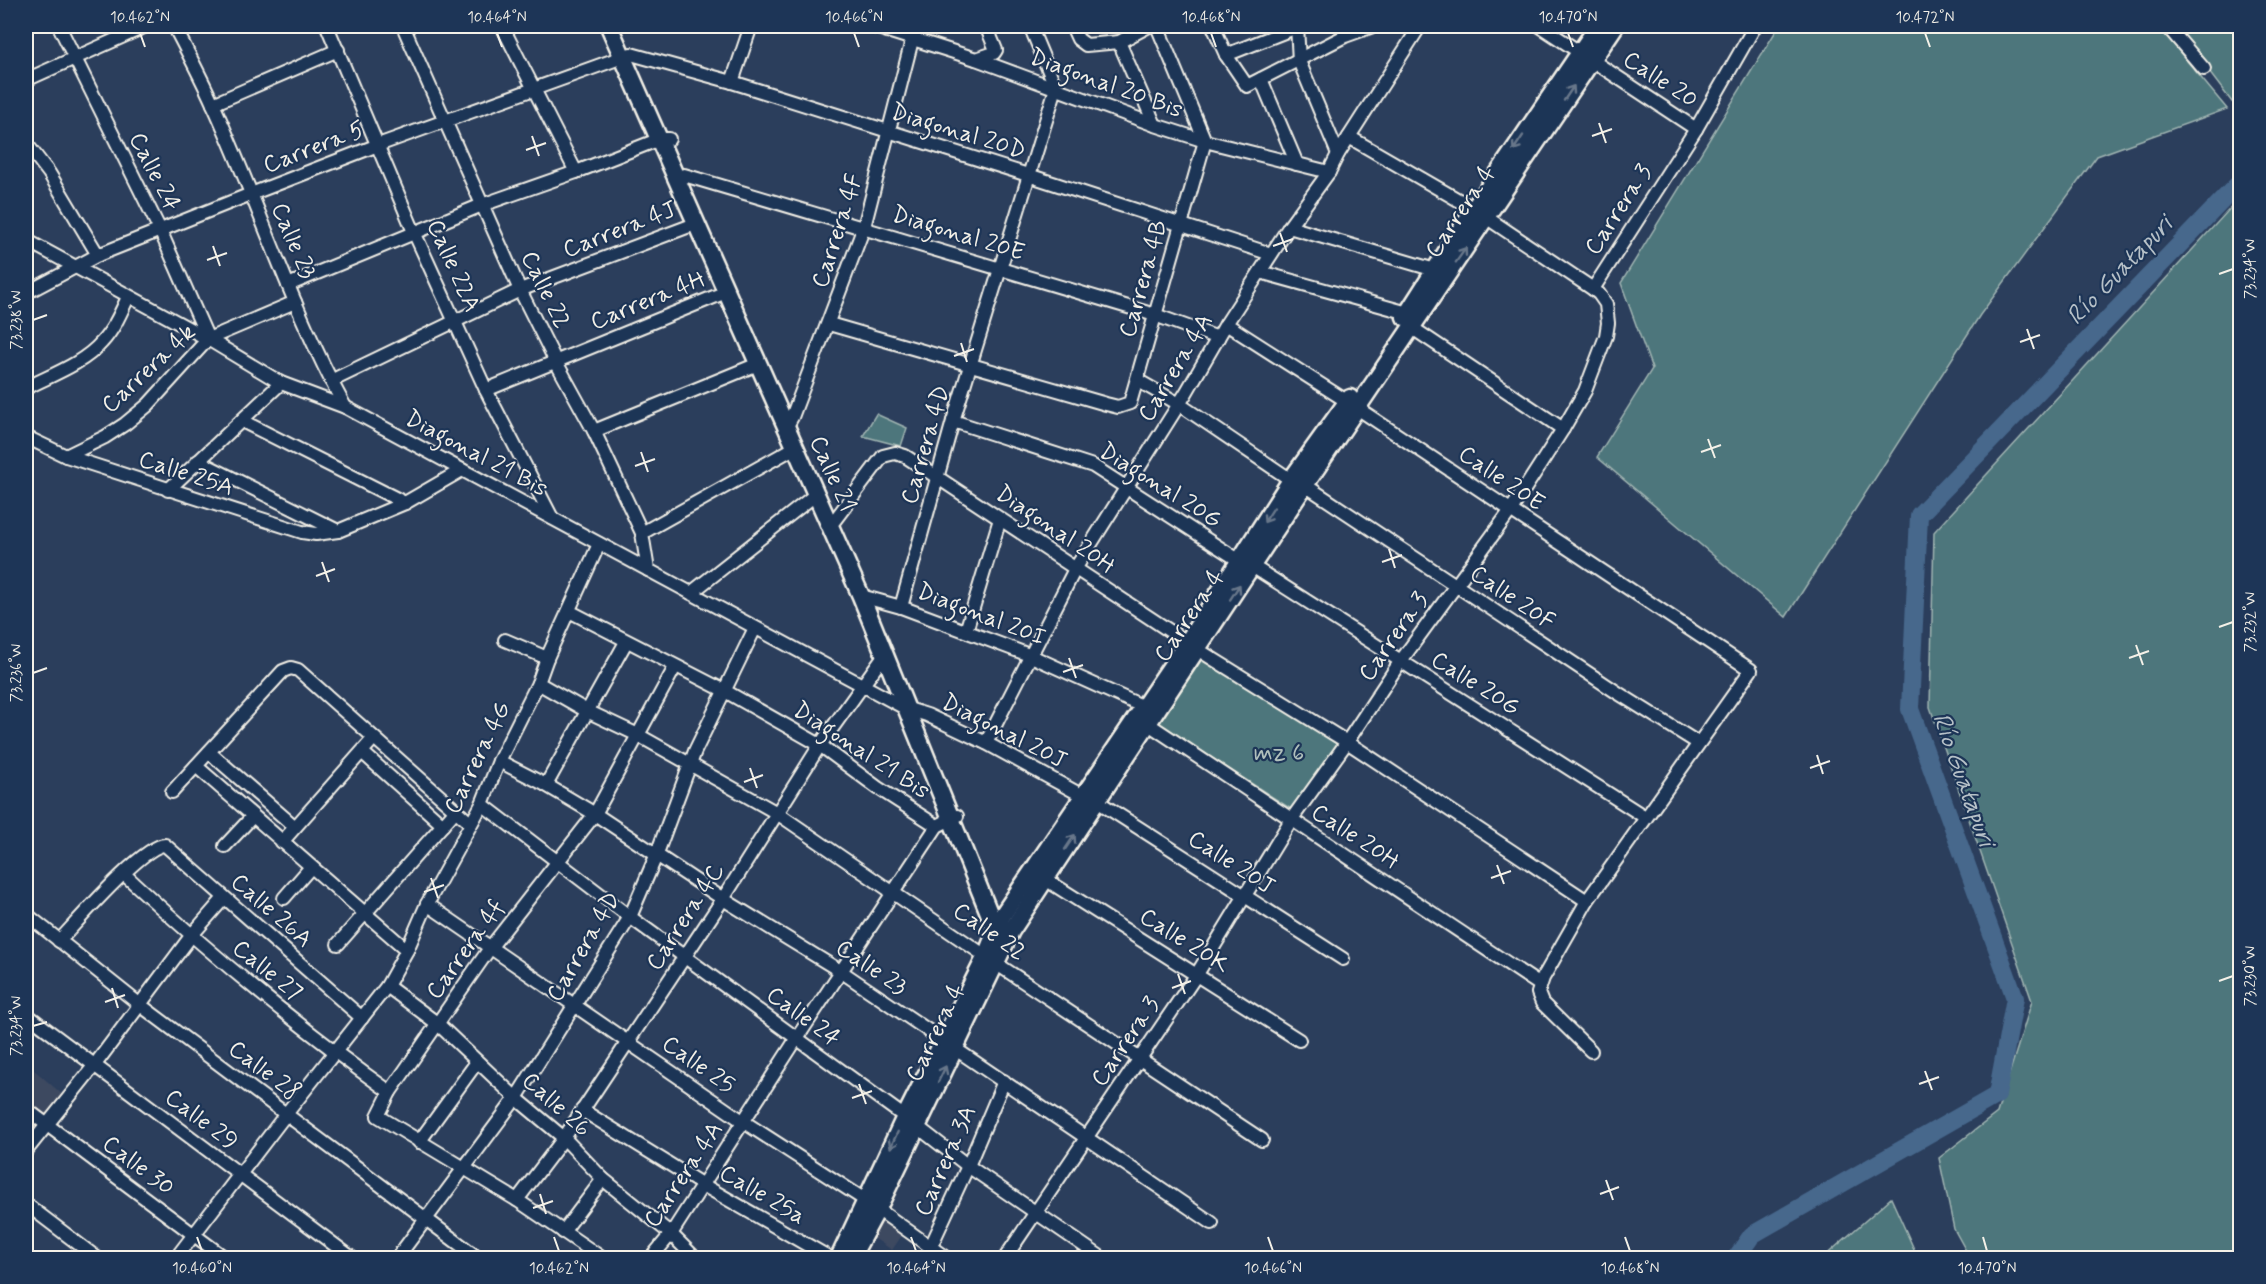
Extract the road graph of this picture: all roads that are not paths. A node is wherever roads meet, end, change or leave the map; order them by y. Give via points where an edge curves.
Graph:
1 (59, 26) edge
2 (146, 26) edge
3 (174, 26) edge
4 (327, 26) edge
5 (403, 26) edge
6 (502, 26) edge
7 (609, 26) edge
8 (618, 26) edge
9 (751, 26) edge
10 (872, 26) edge
11 (906, 26) edge
12 (986, 26) edge
13 (1030, 26) edge
14 (1072, 26) edge
15 (1149, 26) edge
16 (1157, 26) edge
17 (1213, 26) edge
18 (1297, 26) edge
19 (1372, 26) edge
20 (1420, 26) edge
21 (1540, 26) edge
22 (1598, 26) edge
23 (1615, 26) edge
24 (1755, 26) edge
25 (2167, 26) edge
26 (1343, 31) edge
27 (912, 40) junction
28 (1119, 42) junction
29 (338, 50) junction
30 (627, 55) junction
31 (1226, 55) junction
32 (1585, 56) junction
33 (74, 58) junction
34 (976, 59) junction
35 (1299, 61) junction
36 (2204, 69) dead end
37 (1261, 79) junction
38 (26, 80) edge
39 (732, 82) junction
40 (1056, 88) junction
41 (534, 90) junction
42 (213, 104) junction
43 (444, 122) junction
44 (1155, 125) junction
45 (1696, 129) junction
46 (889, 133) junction
47 (1349, 137) junction
48 (664, 139) junction
49 (1205, 141) junction
50 (26, 144) edge
51 (378, 146) junction
52 (1338, 154) junction
53 (1297, 164) junction
54 (576, 172) junction
55 (1329, 172) junction
56 (684, 175) junction
57 (1028, 175) junction
58 (251, 194) junction
59 (482, 205) junction
60 (1480, 214) junction
61 (695, 224) junction
62 (1181, 225) junction
63 (864, 227) junction
64 (1289, 227) junction
65 (160, 230) junction
66 (414, 232) junction
67 (26, 240) edge
68 (1272, 254) junction
69 (98, 255) junction
70 (76, 266) junction
71 (1000, 268) junction
72 (1435, 270) junction
73 (1260, 272) junction
74 (288, 285) junction
75 (1593, 289) junction
76 (520, 290) junction
77 (726, 292) junction
78 (26, 293) edge
79 (128, 297) junction
80 (296, 302) junction
81 (1155, 315) junction
82 (1410, 320) junction
83 (454, 321) junction
84 (829, 324) junction
85 (1226, 324) junction
86 (1218, 338) junction
87 (208, 339) junction
88 (556, 362) junction
89 (758, 363) junction
90 (970, 367) junction
91 (1137, 380) junction
92 (331, 381) junction
93 (281, 383) junction
94 (26, 388) edge
95 (486, 390) junction
96 (1179, 404) junction
97 (1352, 405) junction
98 (345, 407) junction
99 (242, 421) junction
100 (953, 421) junction
101 (789, 423) junction
102 (1563, 429) junction
103 (594, 431) junction
104 (26, 437) edge
105 (794, 448) junction
106 (66, 456) junction
107 (198, 461) junction
108 (462, 470) junction
109 (938, 479) junction
110 (1298, 482) junction
111 (1126, 486) junction
112 (168, 490) junction
113 (815, 495) junction
114 (405, 503) junction
115 (1511, 510) junction
116 (552, 519) junction
117 (1000, 519) junction
118 (834, 521) junction
119 (338, 531) junction
120 (642, 533) junction
121 (600, 544) junction
122 (1246, 564) junction
123 (1075, 569) junction
124 (648, 570) junction
125 (1456, 585) junction
126 (691, 593) junction
127 (864, 596) junction
128 (902, 607) junction
129 (569, 612) junction
130 (755, 628) junction
131 (966, 631) junction
132 (505, 640) dead end
133 (626, 642) junction
134 (1192, 646) junction
135 (885, 654) junction
136 (1029, 655) junction
137 (547, 658) junction
138 (1400, 662) junction
139 (675, 667) junction
140 (537, 683) junction
141 (863, 686) junction
142 (725, 691) junction
143 (909, 709) junction
144 (587, 711) junction
145 (1146, 715) junction
146 (638, 735) junction
147 (374, 738) junction
148 (1347, 742) junction
149 (986, 743) junction
150 (1698, 743) junction
151 (820, 745) junction
152 (209, 752) junction
153 (362, 752) junction
154 (499, 761) junction
155 (690, 764) junction
156 (195, 766) junction
157 (546, 785) junction
158 (172, 792) dead end
159 (1090, 799) junction
160 (482, 804) junction
161 (455, 811) junction
162 (777, 813) junction
163 (595, 814) junction
164 (253, 816) junction
165 (955, 816) junction
166 (1645, 817) junction
167 (1291, 820) junction
168 (470, 823) junction
169 (443, 825) junction
170 (937, 826) junction
171 (295, 827) junction
172 (282, 842) junction
173 (225, 846) dead end
174 (656, 856) junction
175 (559, 861) junction
176 (311, 867) junction
177 (124, 874) junction
178 (1045, 879) junction
179 (894, 892) junction
180 (1245, 897) junction
181 (224, 898) junction
182 (284, 898) dead end
183 (723, 899) junction
184 (1587, 901) junction
185 (427, 904) junction
186 (26, 914) edge
187 (364, 914) junction
188 (630, 917) junction
189 (1004, 931) junction
190 (191, 936) junction
191 (59, 940) junction
192 (338, 944) dead end
193 (490, 948) junction
194 (407, 950) junction
195 (685, 957) junction
196 (1343, 959) dead end
197 (991, 960) junction
198 (842, 972) junction
199 (1197, 974) junction
200 (1540, 985) junction
201 (387, 986) junction
202 (139, 1004) junction
203 (575, 1006) junction
204 (26, 1014) edge
205 (362, 1018) junction
206 (438, 1024) junction
207 (797, 1038) junction
208 (1299, 1040) dead end
209 (628, 1042) junction
210 (948, 1045) junction
211 (1592, 1051) dead end
212 (335, 1053) junction
213 (1140, 1059) junction
214 (477, 1062) junction
215 (94, 1066) junction
216 (1004, 1081) junction
217 (390, 1092) junction
218 (516, 1098) junction
219 (26, 1108) edge
220 (582, 1110) junction
221 (286, 1114) junction
222 (744, 1122) junction
223 (911, 1122) junction
224 (46, 1124) junction
225 (1086, 1137) junction
226 (564, 1138) junction
227 (1262, 1140) dead end
228 (419, 1142) junction
229 (26, 1151) edge
230 (968, 1166) junction
231 (465, 1167) junction
232 (240, 1175) junction
233 (603, 1179) junction
234 (703, 1185) junction
235 (517, 1200) junction
236 (26, 1204) edge
237 (872, 1204) junction
238 (1036, 1214) junction
239 (426, 1220) junction
240 (1212, 1223) dead end
241 (563, 1232) junction
242 (194, 1234) junction
243 (671, 1234) junction
244 (929, 1252) edge
245 (97, 1258) edge
246 (176, 1258) edge
247 (225, 1258) edge
248 (352, 1258) edge
249 (397, 1258) edge
250 (478, 1258) edge
251 (602, 1258) edge
252 (651, 1258) edge
253 (695, 1258) edge
254 (830, 1258) edge
255 (839, 1258) edge
256 (851, 1258) edge
257 (946, 1258) edge
258 (1005, 1258) edge
259 (1102, 1258) edge

1 - 33 street, Calle 24
2 - 33 street
3 - 42 street, Calle 23
4 - 29 street, Calle 22A
5 - 43 street, Calle 22
6 - 41 street
7 - 30 main road, Calle 21
8 - 30 main road, Calle 21
9 - 39 street
10 - 27 street, Diagonal 20 Bis
11 - 27 street
12 - 34 street via 994,53
13 - 40 street
14 - 28 street via 1086,45
15 - 28 street
16 - 49 street
17 - 31 street
18 - 31 street
18 - 35 street
19 - 26 street
20 - 47 street, Carrera 4A
21 - 32 street, Calle 20
22 - 32 main road, Carrera 4
23 - 32 main road, Carrera 4
24 - 45 street, Carrera 3
25 - 36 street
26 - 35 street
27 - 34 street, Diagonal 20 Bis
27 - 46 street, Carrera 4F
28 - 44 street
29 - 42 street
29 - 51 street, Calle 22A
30 - 39 street, Diagonal 20D
30 - 41 street, Carrera 5
30 - 48 main road, Calle 21
31 - 37 street via 1247,86
32 - 45 street, Calle 20
32 - 60 main road, Carrera 4
33 - 38 street
33 - 65 street, Calle 24
34 - 40 street, Diagonal 20 Bis
35 - 37 street
35 - 52 street
37 - 53 street
39 - 46 street, Diagonal 20D
40 - 44 street, Diagonal 20 Bis
40 - 57 street, Carrera 4D
41 - 43 street, Carrera 5
41 - 54 street
42 - 58 street, Calle 23
43 - 51 street, Carrera 5
43 - 59 street, Calle 22
44 - 49 street, Diagonal 20 Bis
45 - 75 street, Carrera 3
46 - 57 street, Diagonal 20D
46 - 63 street, Carrera 4F
47 - 52 street, Carrera 4A
47 - 60 street
48 - 54 street
48 - 56 main road, Calle 21
48 - 61 main road, Calle 21
49 - 53 street, Diagonal 20 Bis
49 - 62 street, Carrera 4B
50 - 69 street via 49,173
51 - 58 street, Carrera 5
51 - 66 street, Calle 22A
52 - 55 street, Carrera 4A
53 - 55 street, Diagonal 20 Bis
54 - 59 street
55 - 64 street, Carrera 4A
56 - 63 street, Diagonal 20E
56 - 101 main road, Calle 21
57 - 62 street, Diagonal 20D
57 - 71 street, Carrera 4D
58 - 65 street, Carrera 5
58 - 74 street, Calle 23
59 - 66 street
59 - 76 street, Calle 22
60 - 72 main road, Carrera 4
60 - 75 street
82 -> 60 main road, Carrera 4
61 - 76 street, Carrera 4J
61 - 77 main road, Calle 21
62 - 68 street, Diagonal 20D
62 - 81 street, Carrera 4B
63 - 71 street, Diagonal 20E
63 - 84 street, Carrera 4F
64 - 68 street, Carrera 4A
64 - 72 street
65 - 69 street, Carrera 5
65 - 87 street, Calle 24
66 - 74 street
66 - 83 street, Calle 22A
67 - 70 street, Diagonal 21 Bis
68 - 73 street, Carrera 4A
69 - 70 street, Carrera 5
70 - 78 street, Carrera 5
70 - 79 street, Diagonal 21 Bis
71 - 81 street, Diagonal 20E
71 - 90 street, Carrera 4D
72 - 82 main road, Carrera 4
73 - 82 street
73 - 85 street, Carrera 4A
74 - 80 street, Calle 23
75 - 102 street, Carrera 3 via 1606,304 1606,336 1585,391
76 - 83 street, Carrera 4J
76 - 88 street, Calle 22
77 - 88 street, Carrera 4H
77 - 89 main road, Calle 21
79 - 87 street, Diagonal 21 Bis
79 - 94 street via 103,342 89,355
80 - 87 street, Carrera 4k
80 - 92 street, Calle 23
81 - 86 street, Diagonal 20E
81 - 91 street, Carrera 4B
82 - 97 main road, Carrera 4
82 - 102 street
83 - 92 street, Carrera 4J
83 - 95 street, Calle 22A
84 - 90 street
84 - 101 street, Carrera 4F
85 - 86 street, Carrera 4A
85 - 97 street, Calle 20E
86 - 96 street, Carrera 4A
87 - 93 street, Diagonal 21 Bis
87 - 106 street, Carrera 4k via 148,405 125,424
88 - 95 street, Carrera 4H
88 - 103 street, Calle 22
89 - 101 main road, Calle 21
89 - 103 street
90 - 91 street, Carrera 4B via 1118,407 1130,403
90 - 100 street, Carrera 4D
91 - 96 street, Calle 20F
92 - 98 street, Calle 23
93 - 98 street, Diagonal 21 Bis
93 - 99 street
95 - 116 street, Calle 22A
96 - 110 street, Calle 20F
96 - 111 street, Carrera 4A
97 - 110 main road, Carrera 4
97 - 115 street, Calle 20E
98 - 108 street, Diagonal 21 Bis
99 - 107 street
99 - 114 street
100 - 109 street, Carrera 4D
100 - 111 street, Diagonal 20G via 1094,466
101 - 105 main road, Calle 21
101 - 118 main road, Calle 21
102 - 115 street, Carrera 3
103 - 120 street, Calle 22
104 - 106 street, Calle 25A
105 - 113 main road, Calle 21
105 - 120 street
106 - 112 street, Calle 25A
107 - 112 street
107 - 119 street
108 - 114 street, Calle 25A
108 - 116 street, Diagonal 21 Bis
109 - 117 street, Diagonal 20H
109 - 118 street, Diagonal 20H via 905,456 888,453
109 - 128 street, Carrera 4D
110 - 122 main road, Carrera 4
110 - 125 street, Calle 20F
111 - 122 street, Diagonal 20G
111 - 123 street, Carrera 4A
112 - 119 street, Calle 25A via 303,532
113 - 126 street
113 - 127 main road, Calle 21
114 - 119 street, Calle 25A
115 - 125 street, Carrera 3
115 - 150 street, Calle 20E via 1751,670
116 - 121 street, Diagonal 21 Bis
117 - 123 street, Diagonal 20H
117 - 131 street
118 - 127 main road, Calle 21
120 - 124 street, Calle 22
121 - 124 street, Diagonal 21 Bis
121 - 129 street, Carrera 4G
122 - 134 main road, Carrera 4
122 - 138 street, Calle 20G
123 - 134 street, Diagonal 20H
123 - 136 street, Carrera 4A
124 - 126 street, Diagonal 21 Bis
125 - 138 street, Carrera 3
125 - 150 street, Calle 20F
126 - 130 street, Diagonal 21 Bis
127 - 128 street, Diagonal 20I
127 - 135 main road, Calle 21
127 - 143 main road, Calle 21
128 - 131 street, Diagonal 20I
129 - 133 street, Diagonal 21 Bis
129 - 137 street, Carrera 4G
130 - 141 street, Diagonal 21 Bis
130 - 142 street, Carrera 4D
131 - 136 street, Diagonal 20I
132 - 137 street
133 - 139 street, Diagonal 21 Bis
133 - 144 street
134 - 145 main road, Carrera 4
134 - 148 street
135 - 141 street, Carrera 4C
135 - 143 main road, Calle 21
136 - 145 street, Diagonal 20I
136 - 149 street, Carrera 4A
137 - 140 street, Carrera 4G
138 - 148 street, Carrera 3
138 - 166 street, Calle 20G
139 - 142 street, Diagonal 21 Bis
139 - 146 street, Carrera 4f
140 - 144 street, Calle 22
140 - 154 street, Carrera 4G
141 - 143 street, Diagonal 21 Bis
141 - 151 street, Carrera 4C
142 - 151 street, Diagonal 21 Bis
142 - 155 street, Carrera 4D
143 - 149 street, Diagonal 20J
143 - 165 main road, Calle 21
144 - 146 street, Calle 22
144 - 157 street
145 - 159 main road, Carrera 4
145 - 167 street, Calle 20H
146 - 155 street, Calle 22
146 - 163 street, Carrera 4f
147 - 152 street via 297,670 288,669
147 - 153 street
147 - 161 street
148 - 167 street, Carrera 3
148 - 184 street
149 - 159 street, Diagonal 20J
150 - 166 street
151 - 162 street, Carrera 4C
151 - 170 street, Diagonal 21 Bis
152 - 156 street
152 - 171 street
153 - 169 street
153 - 171 street
154 - 157 street, Calle 23
154 - 160 street, Carrera 4G
155 - 162 street, Calle 22
155 - 174 street, Carrera 4D
156 - 158 street
156 - 164 street
157 - 163 street, Calle 23
178 -> 159 main road, Carrera 4
159 - 180 street, Calle 20J
159 - 189 main road, Carrera 4
160 - 168 street, Carrera 4G
160 - 175 street, Calle 24
161 - 168 street
161 - 169 street
162 - 179 street, Calle 22
162 - 183 street, Carrera 4C
163 - 174 street, Calle 23
163 - 175 street, Carrera 4f
164 - 172 street
164 - 173 street
165 - 170 street, Carrera 4A
165 - 189 main road, Calle 21
166 - 184 street
167 - 180 street, Carrera 3
167 - 200 street, Calle 20H
168 - 185 street, Carrera 4G
169 - 187 street
170 - 179 street, Carrera 4A
171 - 172 street
172 - 176 street
174 - 183 street, Calle 23
174 - 188 street, Carrera 4D
175 - 188 street, Calle 24
175 - 193 street, Carrera 4f
176 - 182 street
176 - 187 street
177 - 181 street, Calle 26A via 151,849 165,845
177 - 190 street, Calle 27
177 - 191 street
178 - 189 main road, Carrera 4
178 - 199 street, Calle 20K
179 - 197 street, Calle 22
179 - 198 street, Carrera 4A
180 - 196 street, Calle 20J
180 - 199 street, Carrera 3
181 - 190 street
181 - 205 street, Calle 26A
183 - 195 street, Carrera 4C
183 - 198 street, Calle 23
184 - 200 street
185 - 193 street, Calle 25
185 - 194 street, Carrera 4G
186 - 191 street, Calle 28
187 - 192 street
187 - 194 street
188 - 195 street, Calle 24
188 - 203 street, Carrera 4D
189 - 197 main road, Carrera 4
190 - 202 street
190 - 212 street, Calle 27
191 - 202 street, Calle 28
193 - 203 street, Calle 25
193 - 206 street, Carrera 4f
194 - 201 street, Carrera 4G
195 - 207 street, Calle 24
195 - 209 street, Carrera 4C
197 - 210 main road, Carrera 4
197 - 213 street, Calle 22
198 - 207 street, Carrera 4A
198 - 210 street, Calle 23
199 - 208 street, Calle 20K
199 - 213 street, Carrera 3
200 - 211 street via 1542,1003
201 - 205 street, Carrera 4G
201 - 206 street, Calle 26
202 - 215 street
202 - 221 street, Calle 28
203 - 209 street, Calle 25
203 - 218 street, Carrera 4D
204 - 215 street, Calle 29
205 - 212 street
206 - 214 street, Calle 26
206 - 217 street, Carrera 4f
207 - 222 street, Carrera 4A
207 - 223 street, Calle 24
209 - 220 street, Carrera 4C
209 - 222 street, Calle 25
210 - 216 street, Calle 23
210 - 223 main road, Carrera 4
212 - 217 street, Calle 27
212 - 221 street
213 - 225 street, Carrera 3
213 - 227 street, Calle 22
214 - 218 street, Calle 26
214 - 228 street
215 - 224 street
215 - 232 street, Calle 29
216 - 225 street, Calle 23
216 - 230 street, Carrera 3A
217 - 228 street, Carrera 4f via 378,1116
218 - 226 street, Calle 26
218 - 231 street, Carrera 4D
219 - 224 street, Calle 30
220 - 226 street, Carrera 4C
220 - 234 street, Calle 25a
221 - 232 street
221 - 239 street, Calle 28
222 - 234 street, Carrera 4A
222 - 237 street, Calle 25
223 - 230 street, Calle 24
223 - 237 main road, Carrera 4
224 - 229 street
224 - 242 street, Calle 30
225 - 238 street, Carrera 3
225 - 240 street, Calle 23
226 - 233 street, Calle 26
226 - 235 street, Carrera 4C
228 - 231 street
230 - 238 street, Calle 24
230 - 244 street, Carrera 3A
231 - 235 street
231 - 239 street, Carrera 4D
232 - 242 street
232 - 248 street, Calle 29
233 - 241 street
233 - 243 street, Calle 26
234 - 243 street, Carrera 4A
234 - 254 street, Calle 25a
235 - 241 street
236 - 245 street
237 - 244 street, Calle 25
237 - 255 main road, Carrera 4
237 - 256 main road, Carrera 4
238 - 258 street, Carrera 3
238 - 259 street, Calle 24
239 - 249 street, Carrera 4D
239 - 250 street, Calle 28
241 - 251 street
242 - 246 street
242 - 247 street, Calle 30
243 - 252 street, Carrera 4A
243 - 253 street, Calle 26
244 - 257 street, Calle 25

